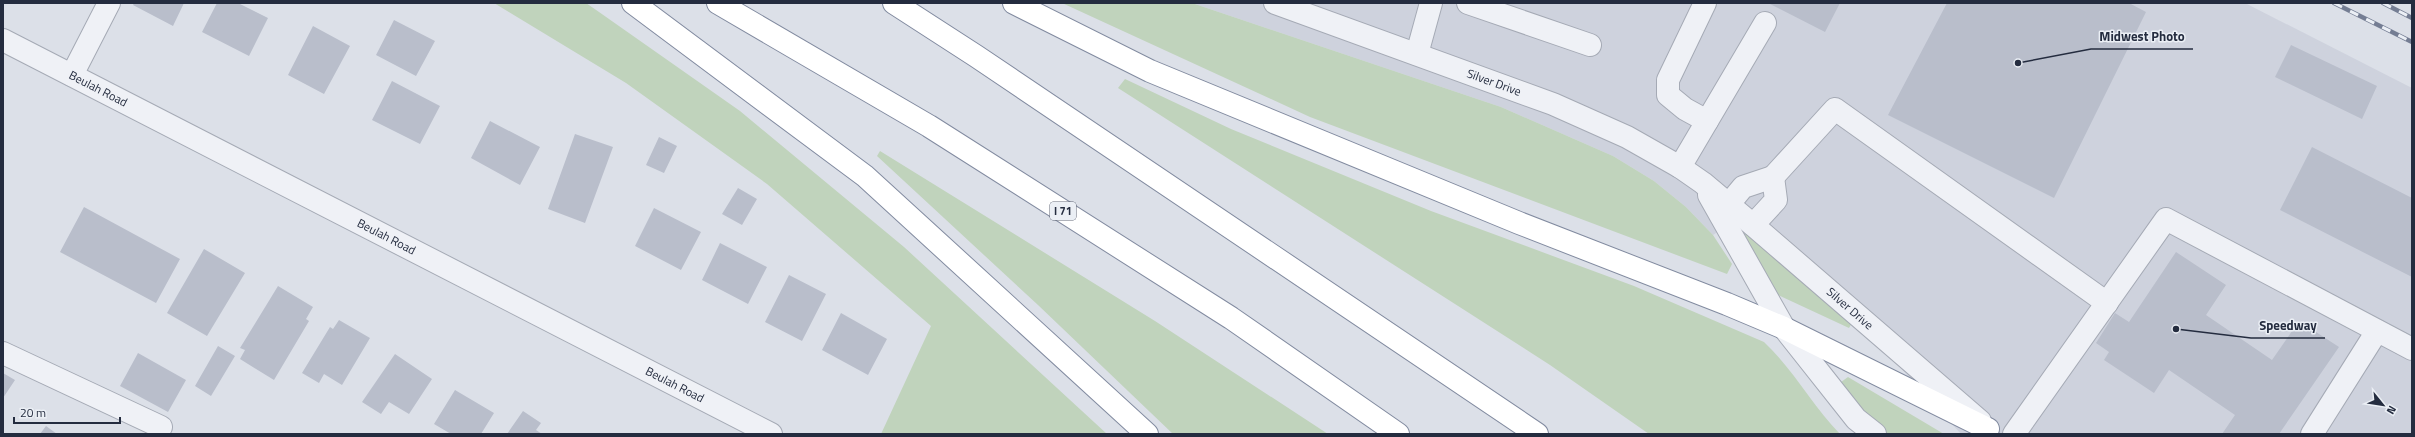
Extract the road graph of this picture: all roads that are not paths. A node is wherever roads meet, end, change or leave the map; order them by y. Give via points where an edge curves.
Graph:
1 (109, 3) edge
2 (633, 3) edge
3 (718, 3) edge
4 (894, 3) edge
5 (1014, 3) edge
6 (1275, 3) edge
7 (1431, 3) edge
8 (1468, 3) edge
9 (1706, 3) edge
10 (1765, 23) dead end
11 (3, 40) edge
12 (1590, 45) dead end
13 (1417, 54) junction
14 (72, 75) junction
15 (1707, 121) junction
16 (1680, 167) junction
17 (1772, 177) junction
18 (1703, 183) junction
19 (1728, 205) junction
20 (1753, 225) junction
21 (2107, 303) junction
22 (1784, 328) junction
23 (2377, 330) junction
24 (2412, 349) edge
25 (3, 353) edge
26 (161, 427) dead end
27 (1993, 431) edge
28 (771, 434) edge
29 (1147, 434) edge
30 (1398, 434) edge
31 (1537, 434) edge
32 (1875, 434) edge
33 (2014, 434) edge
34 (2312, 434) edge

1 - 14 street
2 - 29 highway via 866,176
3 - 30 highway, I 71 via 929,126 1231,318
4 - 31 highway via 983,60
5 - 22 highway via 1158,74 1519,223
6 - 13 street, Silver Drive
7 - 13 street
8 - 12 street
9 - 15 street via 1668,80 1668,95 1684,110
10 - 15 street
11 - 14 street, Beulah Road
13 - 16 street, Silver Drive via 1553,104 1627,137
14 - 28 street, Beulah Road
15 - 16 street
16 - 18 street, Silver Drive
17 - 19 street via 1743,187
17 - 20 street via 1776,200
17 - 21 street via 1835,109
18 - 19 street, Silver Drive
18 - 22 street, Silver Drive
19 - 20 street, Silver Drive
20 - 27 street, Silver Drive
21 - 23 street via 2166,219
21 - 33 street
22 - 27 highway
22 - 32 street, Silver Drive via 1856,419
23 - 24 street
23 - 34 street
25 - 26 street

